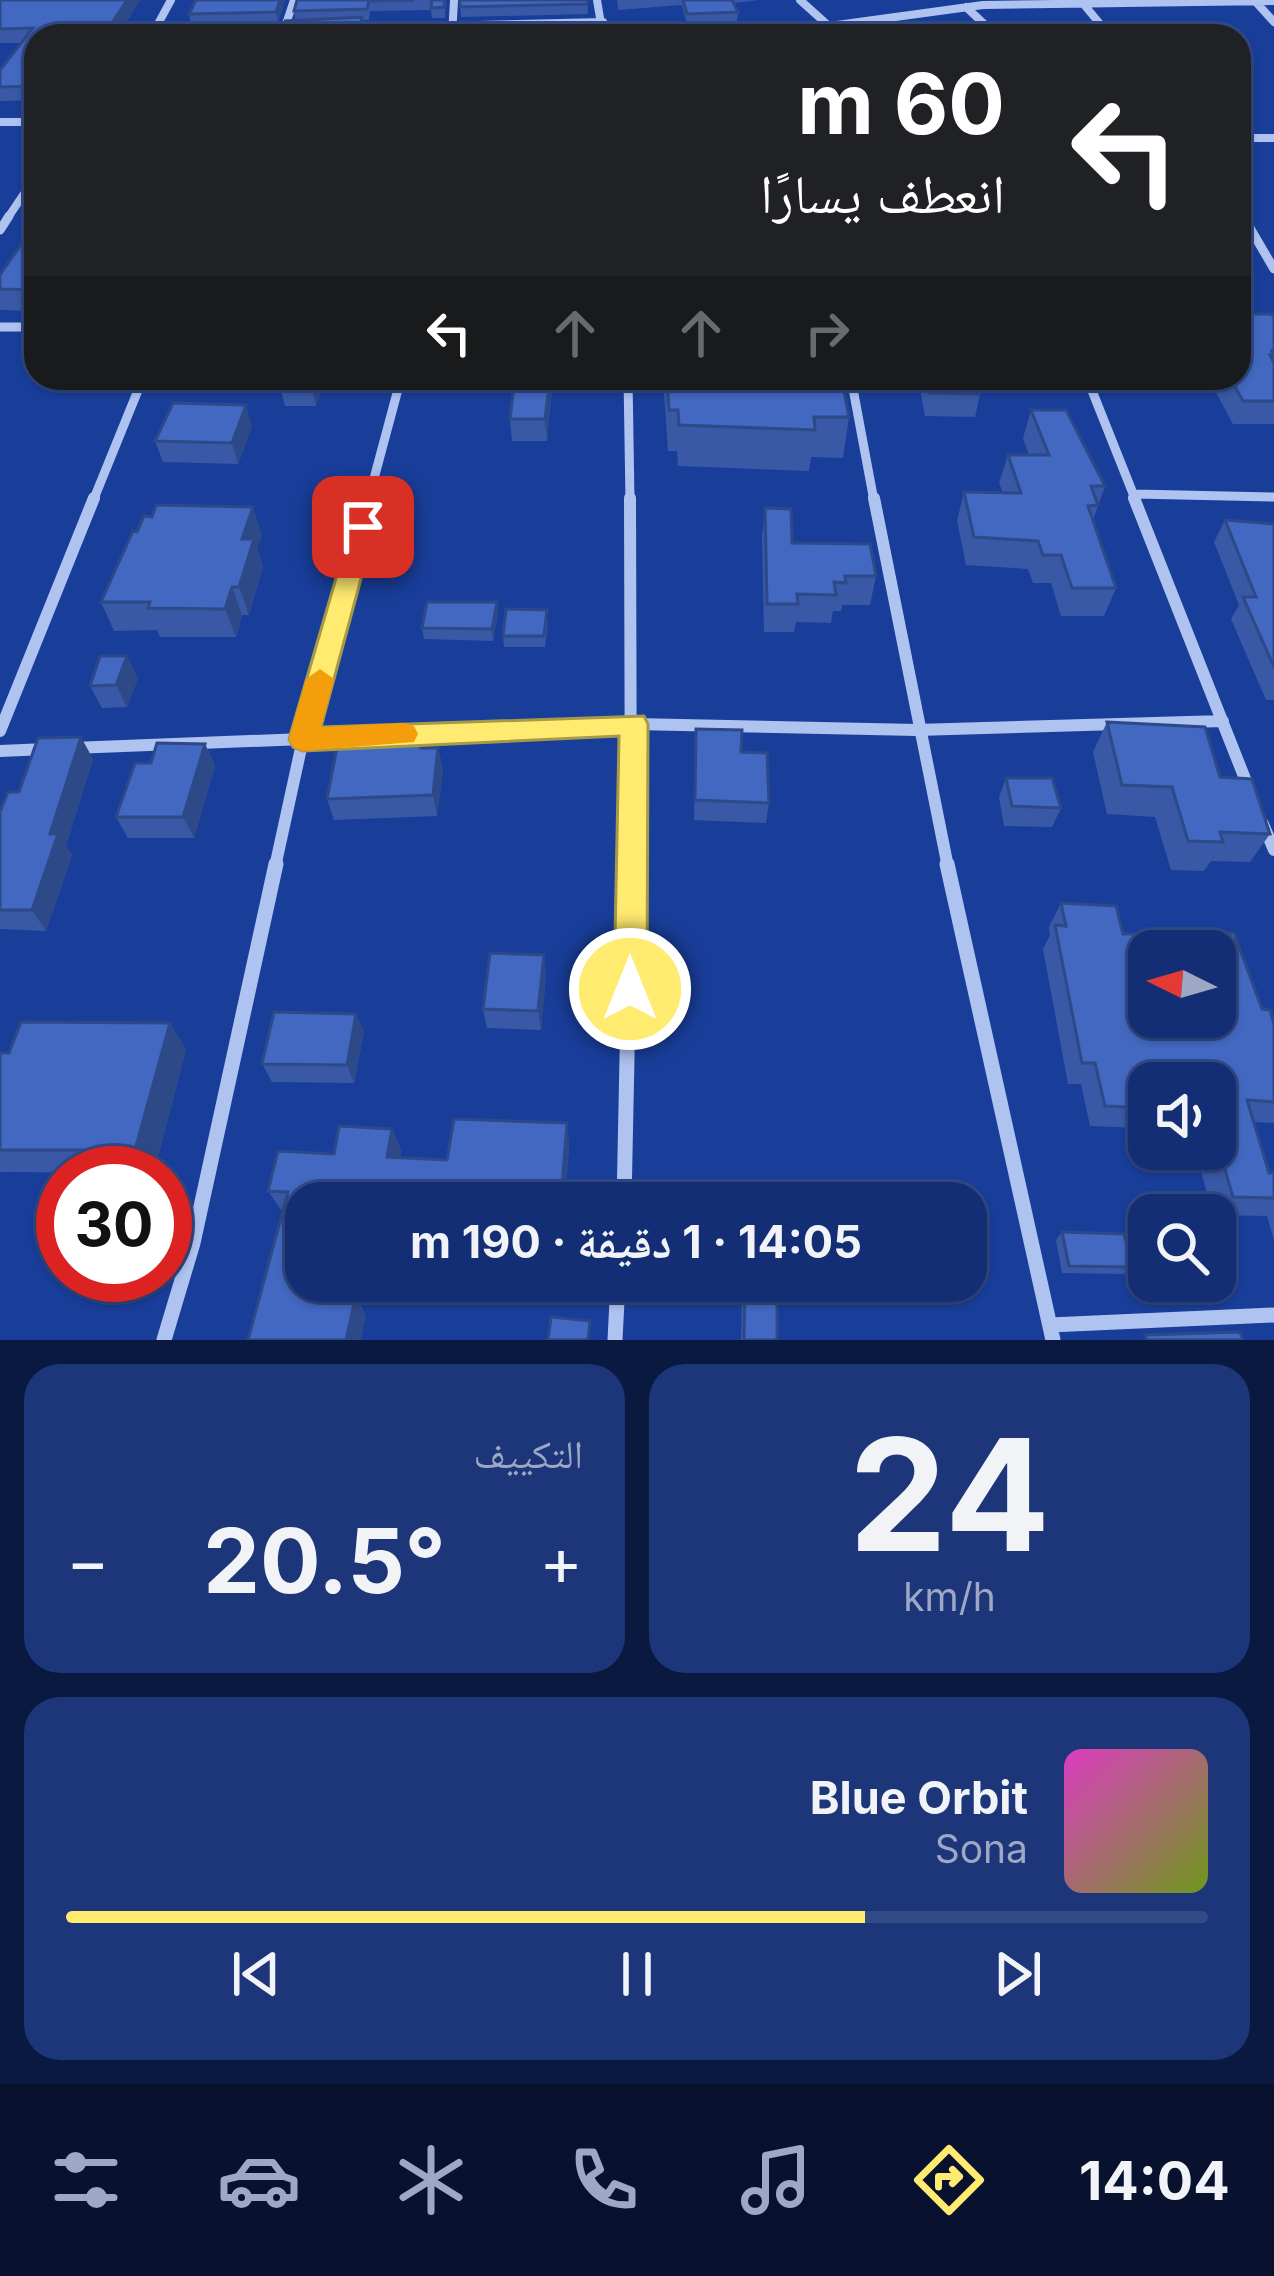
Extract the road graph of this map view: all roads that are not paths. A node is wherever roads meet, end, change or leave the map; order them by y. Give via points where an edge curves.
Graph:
1 (597, 0) edge
2 (800, 0) edge
3 (1255, 1) edge
4 (1274, 1) edge
5 (1082, 2) edge
6 (981, 3) edge
7 (966, 7) junction
8 (603, 22) joint
9 (1274, 22) edge
10 (569, 24) edge
11 (826, 24) edge
12 (835, 24) edge
13 (984, 24) edge
14 (24, 194) edge
15 (0, 230) edge
16 (1251, 230) edge
17 (1274, 269) edge
18 (138, 390) edge
19 (398, 390) edge
20 (628, 390) edge
21 (853, 390) edge
22 (1093, 390) edge
23 (1135, 494) junction
24 (1274, 497) edge
25 (1223, 722) junction
26 (634, 724) junction
27 (917, 730) junction
28 (0, 731) edge
29 (398, 735) edge
30 (374, 736) edge
31 (303, 739) junction
32 (0, 751) edge
33 (1274, 850) edge
34 (624, 1182) edge
35 (617, 1302) edge
36 (1274, 1315) edge
37 (1052, 1332) edge
38 (164, 1340) edge
39 (615, 1340) edge

1 - 8 street
2 - 11 street
3 - 4 street
3 - 5 street
3 - 9 street
5 - 6 street
6 - 7 street
7 - 12 street
7 - 13 street
8 - 10 street
14 - 15 street
16 - 17 street
18 - 28 street
19 - 31 street
20 - 26 street
21 - 27 street
22 - 23 street
23 - 24 street
23 - 25 street
25 - 27 street
25 - 33 street
26 - 27 street
26 - 29 street
26 - 34 street
27 - 37 street
30 - 31 street
31 - 32 street
31 - 38 street via 194,1243
35 - 39 street
36 - 37 street

